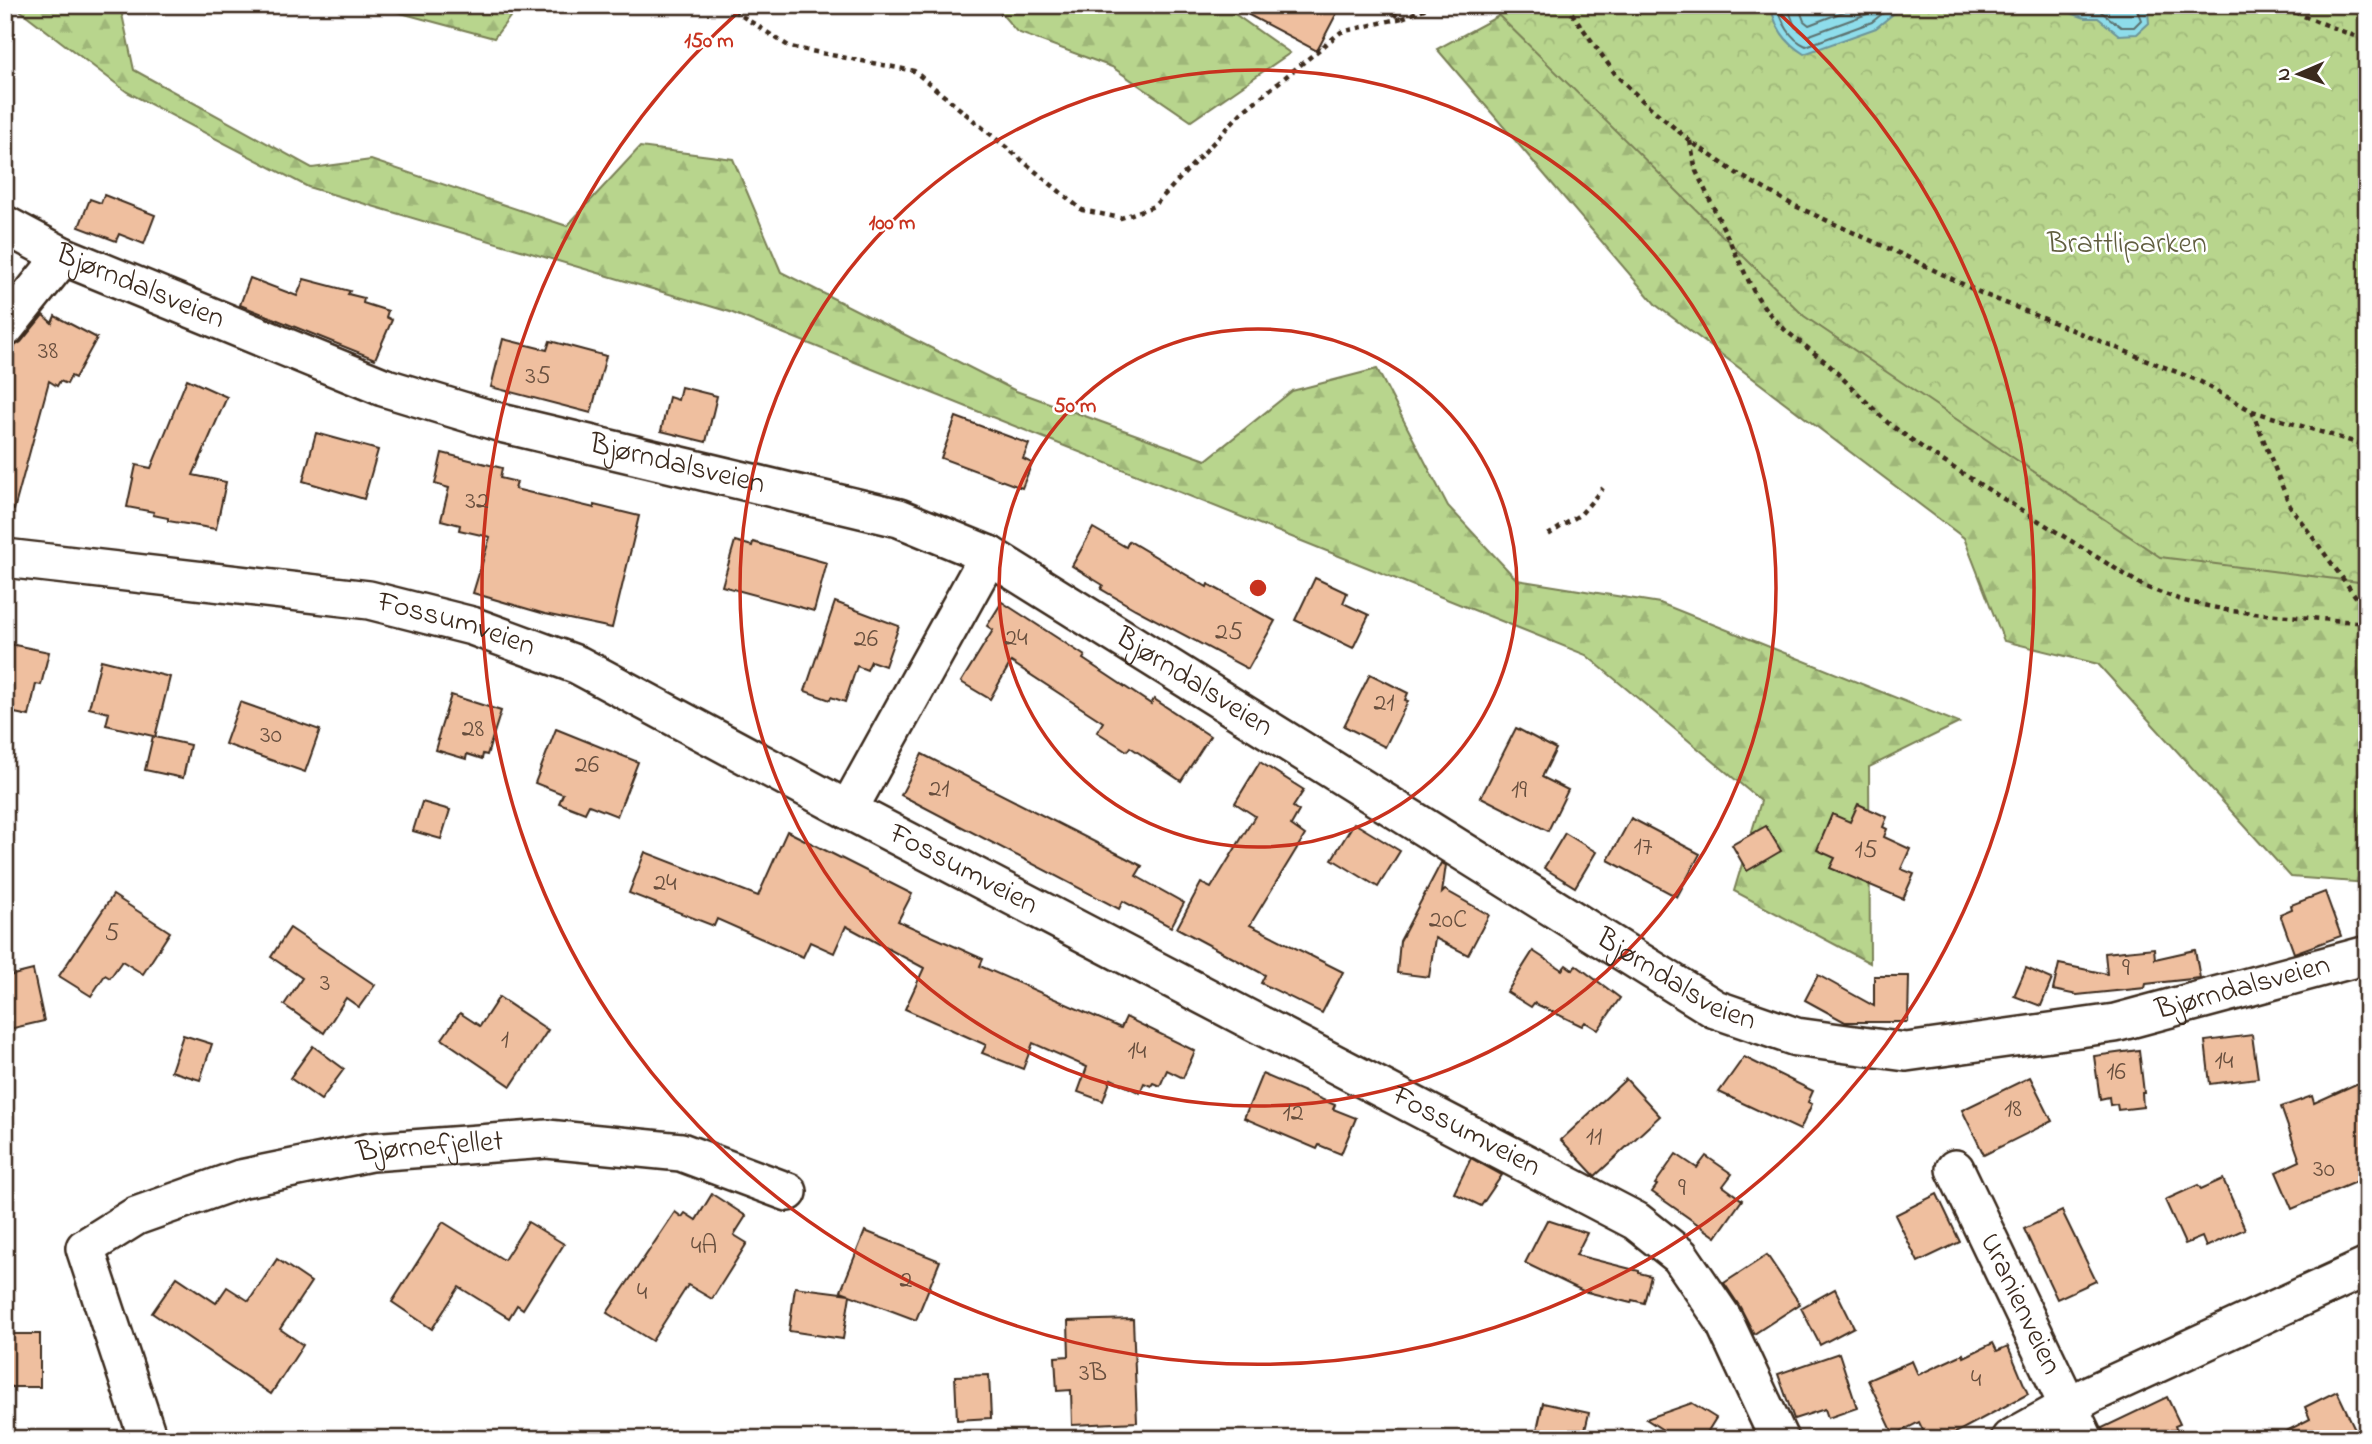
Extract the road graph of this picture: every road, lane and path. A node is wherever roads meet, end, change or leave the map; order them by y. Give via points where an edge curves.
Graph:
1 (725, 5) edge
2 (1375, 5) edge
3 (1434, 5) edge
4 (1566, 5) edge
5 (2276, 5) edge
6 (1402, 18) junction
7 (2367, 41) edge
8 (1690, 141) junction
9 (5, 225) edge
10 (63, 256) junction
11 (5, 328) edge
12 (2252, 411) junction
13 (2367, 446) edge
14 (1603, 488) dead end
15 (1548, 535) dead end
16 (989, 555) junction
17 (5, 558) edge
18 (2367, 612) edge
19 (2367, 623) edge
20 (848, 810) junction
21 (2367, 955) edge
22 (1955, 1169) dead end
23 (788, 1192) dead end
24 (2367, 1267) edge
25 (2077, 1423) edge
26 (148, 1439) edge
27 (1779, 1439) edge
28 (2010, 1439) edge

1 - 6 path via 790,47 914,71 1082,210 1121,218 1154,206 1241,113 1341,32
2 - 6 path
3 - 6 path
4 - 8 path via 1616,75
5 - 7 path
8 - 12 path via 1793,205 1983,295 2199,381
8 - 19 path via 1696,170 1767,311 1888,423 2145,587 2231,611
9 - 10 street, Bjørndalsveien
10 - 11 street
10 - 16 street, Bjørndalsveien via 383,387 505,424 899,518
12 - 13 path
12 - 18 path via 2290,506
14 - 15 path via 1581,514
16 - 20 street
16 - 21 street, Bjørndalsveien via 1715,1009 1796,1037 1906,1052 2102,1025
17 - 20 street, Fossumveien via 369,600 472,625 578,665
20 - 27 street, Fossumveien via 1636,1221 1680,1256 1723,1319
22 - 25 street, Uranienveien
23 - 26 street, Bjørnefjellet via 681,1152 547,1139 371,1152 240,1179 136,1216 85,1248
24 - 25 street via 2094,1393
25 - 28 street

